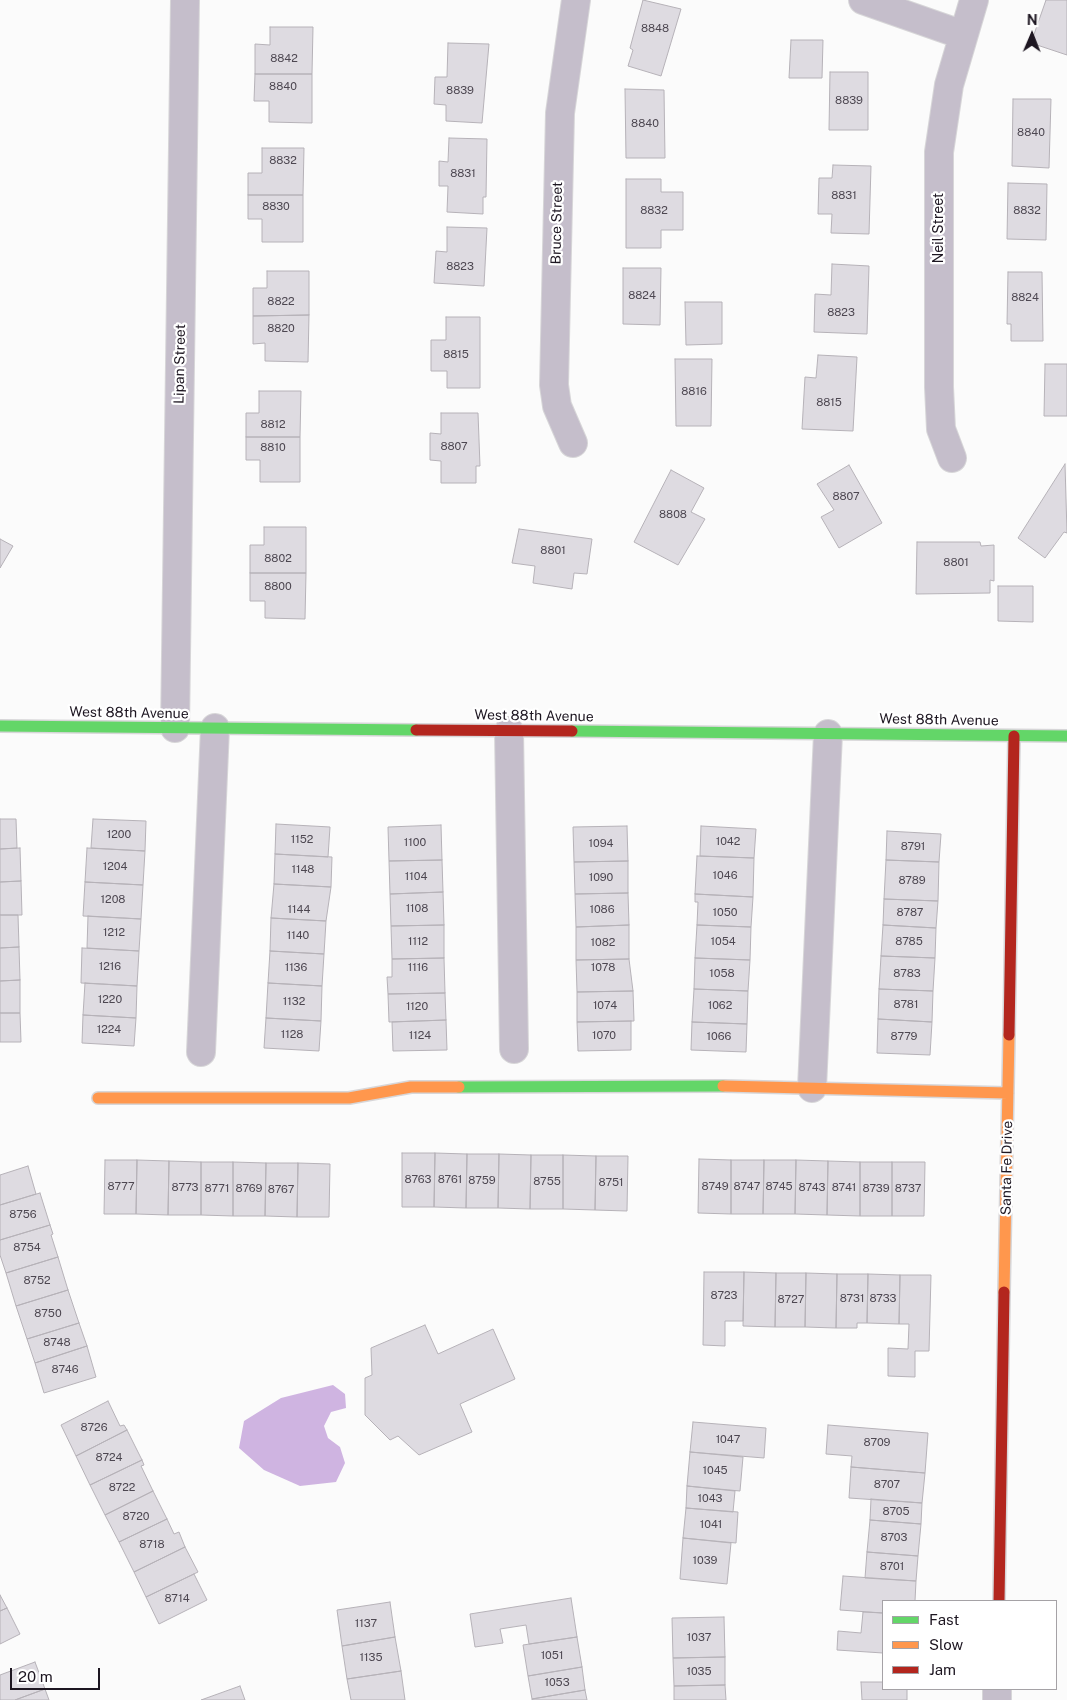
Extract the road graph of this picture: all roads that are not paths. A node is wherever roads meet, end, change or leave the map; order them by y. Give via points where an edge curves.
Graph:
1 (185, 0) edge
2 (576, 0) edge
3 (862, 0) edge
4 (974, 0) edge
5 (963, 35) junction
6 (573, 443) dead end
7 (952, 458) dead end
8 (0, 726) edge
9 (175, 728) junction
10 (215, 728) junction
11 (509, 731) junction
12 (828, 734) junction
13 (1014, 736) junction
14 (1067, 736) edge
15 (514, 1049) dead end
16 (201, 1052) dead end
17 (812, 1088) junction
18 (1008, 1093) junction
19 (98, 1098) dead end
20 (999, 1600) edge

1 - 9 street, Lipan Street
2 - 6 street, Bruce Street via 560,113 554,385 557,406
3 - 5 street
4 - 5 street, Neil Street
5 - 7 street, Neil Street via 949,85 939,152 939,387 942,429
8 - 9 street, West 88th Avenue
9 - 10 street, West 88th Avenue
10 - 11 street, West 88th Avenue
10 - 16 street
11 - 12 street, West 88th Avenue
11 - 15 street
12 - 13 street, West 88th Avenue
12 - 17 street
13 - 14 street, West 88th Avenue
13 - 18 street, Santa Fe Drive
17 - 18 street
17 - 19 street via 670,1084 411,1087 348,1098
18 - 20 street, Santa Fe Drive

